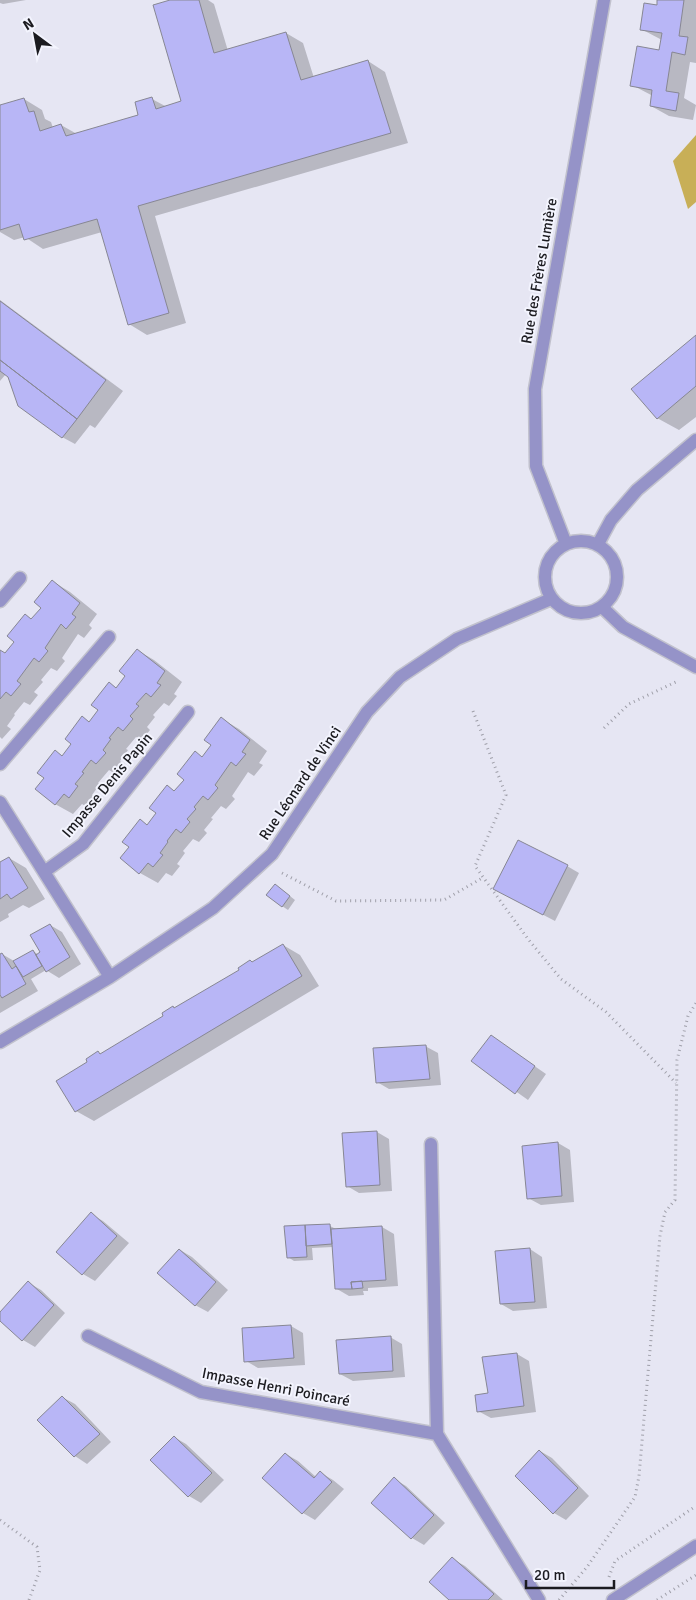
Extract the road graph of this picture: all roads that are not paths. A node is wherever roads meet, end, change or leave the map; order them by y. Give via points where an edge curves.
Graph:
1 (604, 0) edge
2 (696, 440) edge
3 (566, 544) junction
4 (598, 544) junction
5 (20, 578) dead end
6 (551, 599) junction
7 (0, 601) edge
8 (602, 607) junction
9 (109, 637) dead end
10 (695, 666) edge
11 (188, 712) dead end
12 (0, 764) edge
13 (0, 802) edge
14 (44, 872) junction
15 (110, 977) junction
16 (0, 1042) edge
17 (431, 1144) dead end
18 (88, 1336) dead end
19 (437, 1434) junction
20 (696, 1546) edge
21 (539, 1600) edge
22 (613, 1600) edge

1 - 3 street, Rue des Frères Lumière via 535,390 536,466
2 - 4 street via 637,490 611,520
3 - 4 street via 582,540
3 - 6 street via 549,558 544,578
4 - 8 street via 612,557 617,574 614,592
5 - 7 street
6 - 8 street via 566,611 584,613
6 - 15 street, Rue Léonard de Vinci via 457,639 400,677 367,712 272,854 213,908
8 - 10 street via 622,627
9 - 12 street
11 - 14 street, Impasse Denis Papin via 82,844
13 - 14 street
14 - 15 street
15 - 16 street, Rue Léonard de Vinci
17 - 19 street
18 - 19 street, Impasse Henri Poincaré via 200,1392
19 - 21 street
20 - 22 street

